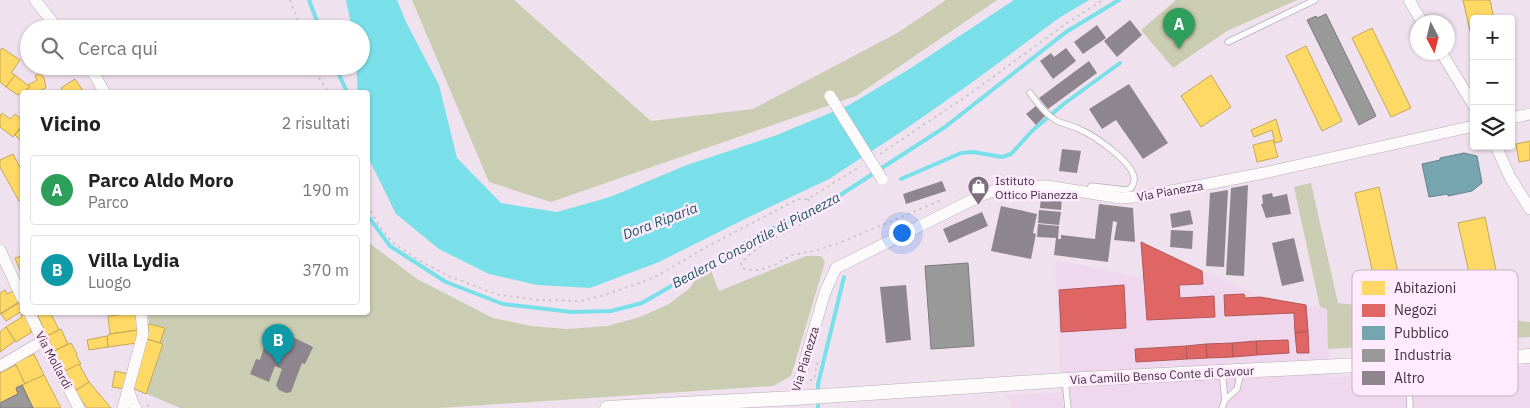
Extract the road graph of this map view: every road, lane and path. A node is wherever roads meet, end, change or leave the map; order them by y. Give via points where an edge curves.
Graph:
1 (35, 0) edge
2 (290, 0) edge
3 (1103, 0) edge
4 (1315, 0) edge
5 (1409, 0) edge
6 (1418, 15) edge
7 (51, 20) edge
8 (298, 20) edge
9 (1228, 42) dead end
10 (1446, 60) edge
11 (95, 75) edge
12 (317, 75) edge
13 (103, 90) edge
14 (327, 90) edge
15 (1030, 93) dead end
16 (830, 96) dead end
17 (1473, 105) edge
18 (1530, 114) edge
19 (1515, 117) edge
20 (1470, 127) edge
21 (1498, 150) edge
22 (877, 156) dead end
23 (861, 166) dead end
24 (882, 179) dead end
25 (1308, 184) dead end
26 (1088, 193) junction
27 (808, 199) junction
28 (947, 201) dead end
29 (370, 209) edge
30 (1530, 209) edge
31 (0, 250) edge
32 (20, 294) edge
33 (31, 315) edge
34 (141, 315) edge
35 (1352, 330) edge
36 (43, 341) junction
37 (820, 351) dead end
38 (0, 366) edge
39 (1352, 366) edge
40 (1242, 371) junction
41 (1222, 372) junction
42 (1065, 380) junction
43 (798, 382) junction
44 (128, 389) junction
45 (794, 398) junction
46 (1225, 400) junction
47 (633, 407) edge
48 (79, 408) edge
49 (123, 408) edge
50 (136, 408) edge
51 (608, 408) edge
52 (1068, 408) edge
53 (1222, 408) edge

1 - 7 street
2 - 8 path
3 - 22 path
4 - 9 lane
5 - 6 street
10 - 17 street
11 - 13 street
12 - 14 path
15 - 26 lane via 1054,120 1080,129 1106,145 1132,172 1131,188 1091,186
16 - 24 street, bridge
18 - 19 street
20 - 26 street, Via Pianezza via 1146,196 1121,198
21 - 30 street
23 - 27 path
25 - 35 path via 1335,313
26 - 43 street, Via Pianezza via 1047,186 999,189 836,268
27 - 28 path via 814,212 812,217 764,244 741,263 742,268 760,270 792,254 814,251 939,201
27 - 29 path via 798,199 652,278 581,300 499,295 448,276 392,242
31 - 32 street
33 - 36 street, Via Mollardi
34 - 44 street via 143,334
36 - 38 street
36 - 48 street, Via Mollardi
37 - 43 path via 814,380
39 - 40 street, Via Camillo Benso Conte di Cavour
40 - 41 street, Via Camillo Benso Conte di Cavour
40 - 46 lane via 1237,389
41 - 42 street, Via Camillo Benso Conte di Cavour
41 - 46 lane
42 - 45 street, Via Camillo Benso Conte di Cavour
42 - 52 lane
43 - 45 street, Via Pianezza
44 - 49 street
44 - 50 street
45 - 47 street, Via Camillo Benso Conte di Cavour
46 - 53 lane
47 - 51 street, Via Camillo Benso Conte di Cavour

